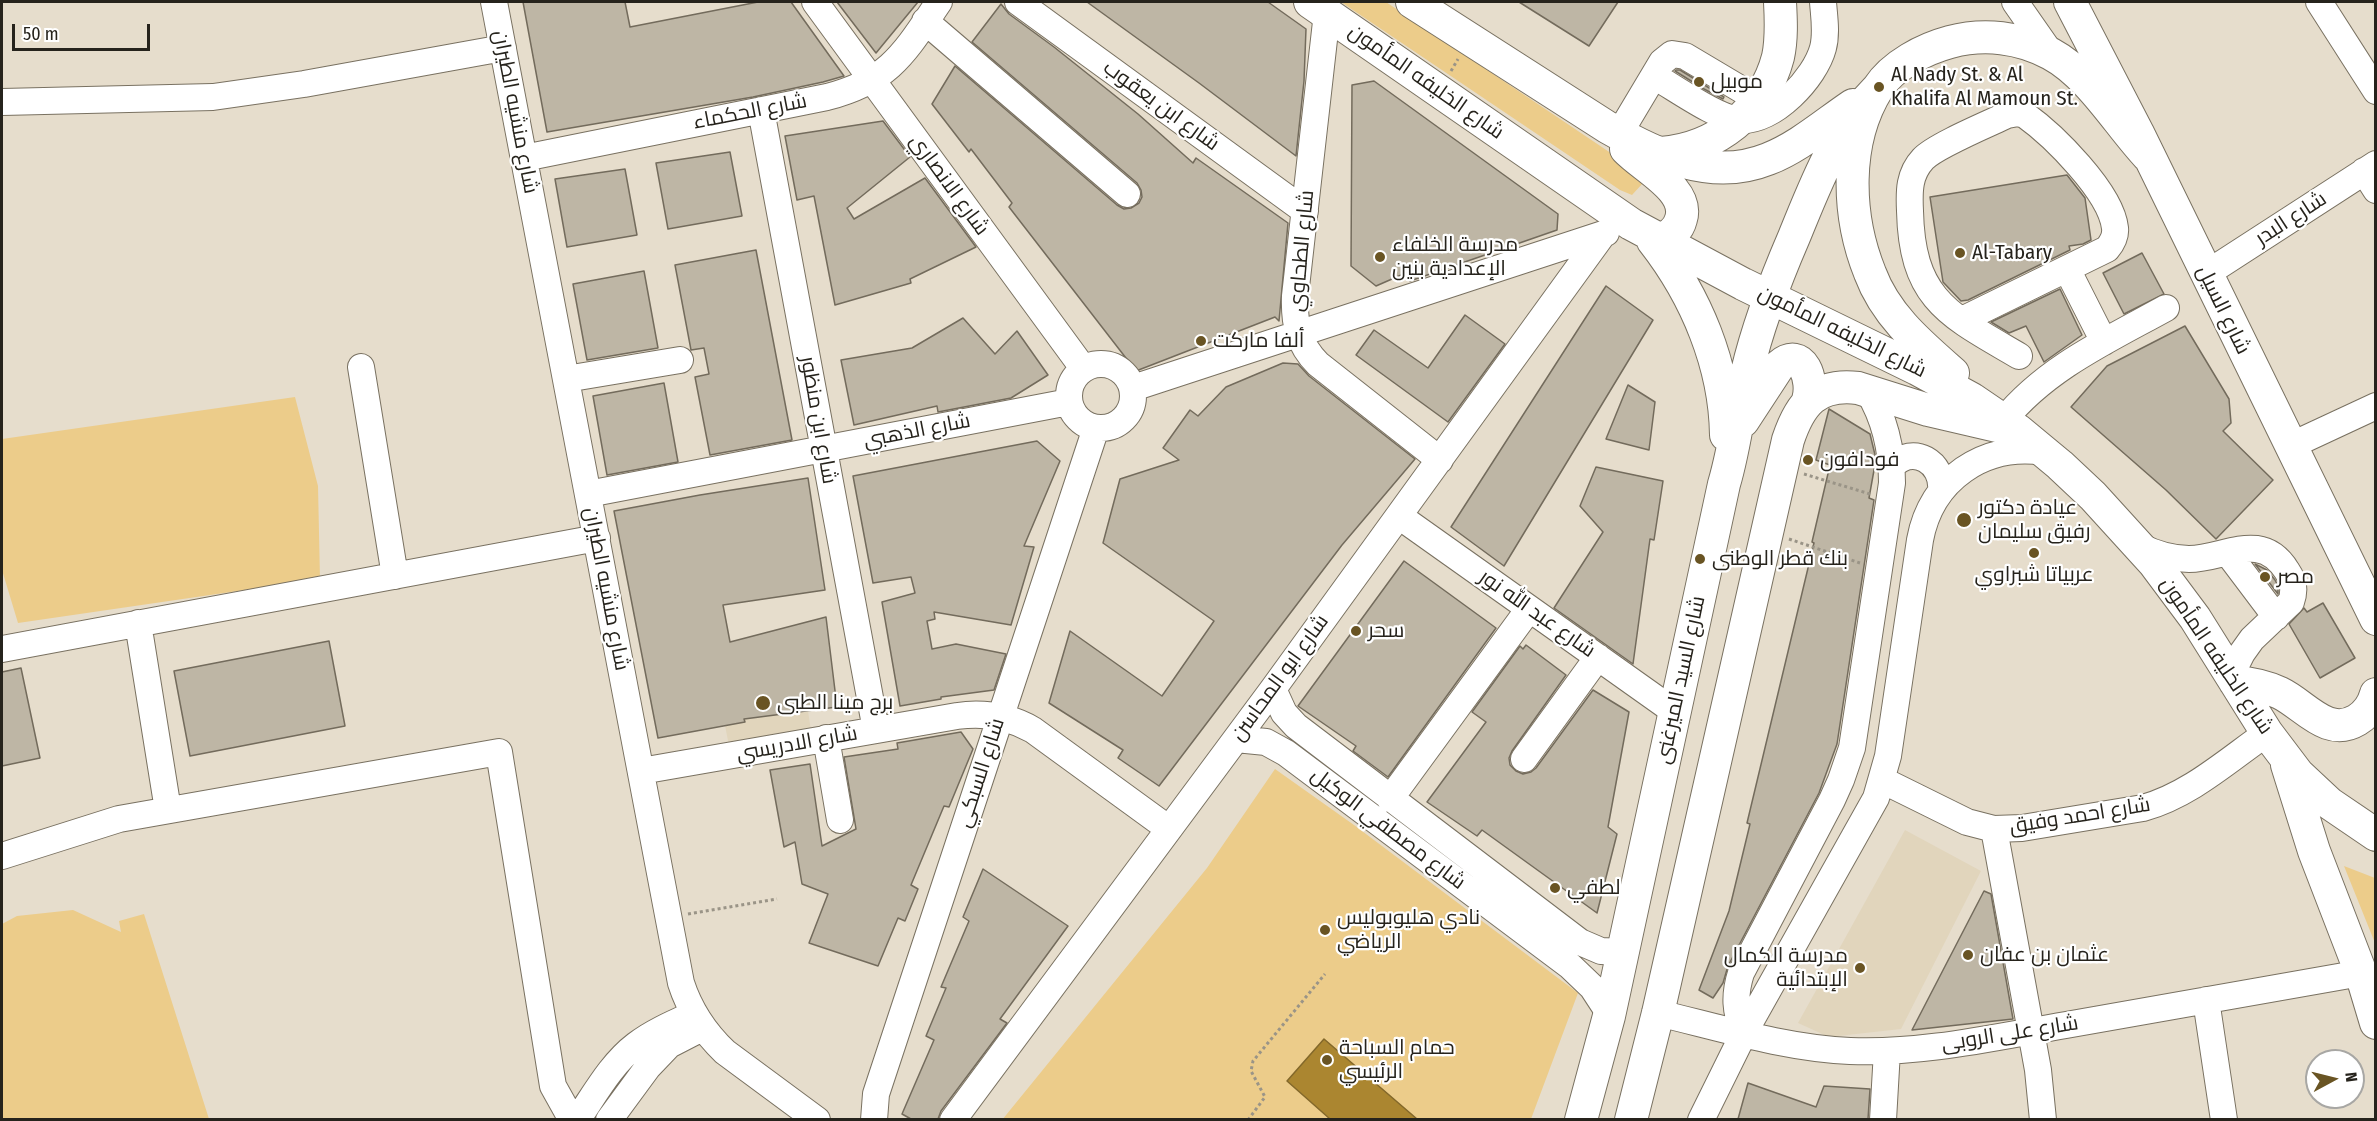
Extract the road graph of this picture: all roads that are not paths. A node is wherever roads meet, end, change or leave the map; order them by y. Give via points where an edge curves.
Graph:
1 (494, 2) edge
2 (815, 2) edge
3 (1018, 2) edge
4 (1412, 2) edge
5 (1780, 2) edge
6 (1823, 2) edge
7 (2015, 2) edge
8 (2070, 2) edge
9 (2319, 2) edge
10 (1318, 7) edge
11 (932, 11) edge
12 (503, 48) junction
13 (2052, 55) junction
14 (872, 80) junction
15 (1879, 87) junction
16 (2376, 92) edge
17 (2, 102) edge
18 (761, 110) junction
19 (1749, 110) junction
20 (1613, 131) junction
21 (1657, 153) junction
22 (2148, 156) junction
23 (524, 158) junction
24 (2372, 175) edge
25 (1127, 194) dead end
26 (1305, 211) junction
27 (1635, 233) junction
28 (2067, 268) junction
29 (2206, 274) junction
30 (1769, 297) junction
31 (2166, 308) dead end
32 (1962, 320) junction
33 (1297, 334) junction
34 (2104, 342) junction
35 (2019, 356) dead end
36 (680, 360) dead end
37 (361, 367) dead end
38 (1083, 368) junction
39 (566, 379) junction
40 (1133, 388) junction
41 (1868, 391) junction
42 (1808, 400) junction
43 (1069, 402) junction
44 (2376, 406) edge
45 (2004, 421) junction
46 (1738, 427) junction
47 (1096, 428) junction
48 (2290, 446) junction
49 (824, 449) junction
50 (2044, 452) junction
51 (1440, 460) junction
52 (1892, 465) junction
53 (1724, 484) junction
54 (1941, 491) junction
55 (588, 494) junction
56 (1399, 516) junction
57 (597, 538) junction
58 (2139, 546) junction
59 (2227, 552) junction
60 (395, 576) junction
61 (1529, 609) junction
62 (2276, 617) junction
63 (2376, 619) edge
64 (138, 623) junction
65 (2, 649) edge
66 (1598, 657) junction
67 (2233, 678) junction
68 (1273, 689) junction
69 (2376, 694) edge
70 (1675, 712) junction
71 (1000, 716) junction
72 (876, 730) junction
73 (2267, 733) junction
74 (826, 738) junction
75 (1236, 739) junction
76 (2285, 758) junction
77 (1524, 759) dead end
78 (641, 771) junction
79 (1882, 780) junction
80 (1390, 799) junction
81 (168, 810) junction
82 (840, 820) dead end
83 (1169, 829) junction
84 (1994, 829) junction
85 (2376, 835) edge
86 (2, 856) edge
87 (1622, 952) junction
88 (1745, 965) junction
89 (2361, 973) junction
90 (1774, 980) junction
91 (2206, 1000) junction
92 (1609, 1013) junction
93 (1658, 1013) junction
94 (698, 1021) junction
95 (2376, 1023) edge
96 (2031, 1031) junction
97 (1744, 1033) junction
98 (1887, 1051) junction
99 (573, 1119) edge
100 (578, 1119) edge
101 (609, 1119) edge
102 (817, 1119) edge
103 (874, 1119) edge
104 (953, 1119) edge
105 (1581, 1119) edge
106 (1631, 1119) edge
107 (1701, 1119) edge
108 (1883, 1119) edge
109 (2043, 1119) edge
110 (2224, 1119) edge

1 - 12 street, شارع منشيه الطيران
2 - 14 street, شارع الانصاري
3 - 26 street, شارع ابن يعقوب
4 - 20 main road
5 - 19 main road via 1778,56 1767,86
6 - 19 street via 1825,38 1811,73 1772,110 1752,119
7 - 13 street
8 - 22 main road, شارع السيل
9 - 16 street
10 - 26 street, شارع الطحاوي
10 - 27 main road, شارع الخليفه المأمون
11 - 14 street, شارع الحكماء via 895,63
11 - 25 street
12 - 17 street via 213,97
12 - 23 street, شارع منشيه الطيران
13 - 15 main road via 2016,40 1959,39 1907,61
13 - 22 main road via 2082,78
14 - 18 street, شارع الحكماء via 842,93
14 - 38 street, شارع الانصاري
15 - 21 main road via 1767,160 1712,168
15 - 30 main road, شارع السيد الميرغنى via 1848,122 1832,149
15 - 45 main road via 1860,132 1853,180 1856,229 1870,276 1895,318 1911,336
18 - 23 street, شارع الحكماء
18 - 49 street, شارع ابن منظور
19 - 20 street via 1678,54 1666,57
19 - 21 main road via 1722,135 1674,152
20 - 21 main road
20 - 27 main road via 1636,159 1679,196 1683,210 1680,224 1671,235
22 - 29 main road, شارع السيل
23 - 39 street, شارع منشيه الطيران
24 - 29 street, شارع البدر
26 - 33 street, شارع الطحاوي via 1295,296
27 - 30 main road, شارع الخليفه المأمون
27 - 33 street
27 - 51 street, شارع ابو المحاسن
27 - 53 main road via 1680,279 1712,352 1724,413
28 - 32 street
28 - 32 street via 2107,249 2114,236 2113,221 2088,175 2031,119 2019,113 2007,115 1929,154 1911,180 1910,230 1916,265 1940,304
28 - 34 street
29 - 48 main road, شارع السيل
30 - 45 main road, شارع الخليفه المأمون via 1917,369
30 - 46 main road, شارع السيد الميرغنى via 1747,373
31 - 34 street
32 - 35 street
33 - 40 street
33 - 51 street, شارع الطحاوي via 1318,364
34 - 45 street via 2040,382
36 - 39 street
37 - 60 street
38 - 40 street via 1109,364 1124,372
38 - 43 street via 1072,380
39 - 55 street, شارع منشيه الطيران
40 - 47 street via 1132,406 1122,421
41 - 42 main road via 1837,387
41 - 45 main road via 1928,410
41 - 52 street via 1884,427
42 - 46 main road via 1811,388 1806,369 1798,361 1788,360 1779,366
42 - 93 main road via 1792,429 1782,468
43 - 47 street via 1082,422
43 - 49 street, شارع الذهبي
44 - 48 street
45 - 50 main road, شارع الخليفه المأمون
46 - 53 main road, شارع السيد الميرغنى
47 - 71 street, شارع السبكي
48 - 63 main road, شارع السيل
49 - 55 street, شارع الذهبي
49 - 72 street, شارع ابن منظور
50 - 54 street via 2015,450 1987,456 1961,470
50 - 58 main road, شارع الخليفه المأمون via 2093,496
51 - 56 street, شارع ابو المحاسن
52 - 54 street via 1909,456 1928,460 1938,471
52 - 88 street via 1852,748 1832,800
53 - 70 main road, شارع السيد الميرغنى
54 - 79 street via 1921,531
55 - 57 street, شارع منشيه الطيران
56 - 61 street, شارع عبد الله نور
56 - 68 street, شارع ابو المحاسن
57 - 60 street
57 - 78 street, شارع منشيه الطيران
58 - 59 street via 2182,559
58 - 67 main road, شارع الخليفه المأمون via 2182,599
59 - 62 street
59 - 62 street via 2263,550 2286,570 2294,596
60 - 64 street
61 - 66 street, شارع عبد الله نور
61 - 80 street
62 - 67 street via 2242,653
64 - 65 street
64 - 81 street
66 - 70 street, شارع عبد الله نور
66 - 77 street
67 - 69 main road via 2280,693 2321,722 2332,725 2362,717
67 - 73 main road, شارع الخليفه المأمون
68 - 75 street, شارع ابو المحاسن
68 - 80 street, شارع مصطفي الوكيل via 1284,713 1296,726
70 - 87 main road, شارع السيد الميرغنى
71 - 72 street, شارع الادريسي via 968,714
71 - 83 street, شارع الادريسي via 1033,730
71 - 103 street, شارع السبكي via 876,1094
72 - 74 street, شارع الادريسي
73 - 76 main road, شارع الخليفه المأمون
73 - 84 street, شارع احمد وفيق via 2188,789 2161,802 2022,828
74 - 78 street, شارع الادريسي
74 - 82 street
75 - 83 street, شارع ابو المحاسن
75 - 92 street, شارع مصطفي الوكيل via 1258,740 1286,753 1570,966 1592,987
76 - 85 main road, شارع الخليفه المأمون via 2329,803
76 - 89 main road, شارع الخليفه المأمون via 2314,851
78 - 94 street, شارع منشيه الطيران via 681,983
79 - 84 street, شارع احمد وفيق via 1967,822
79 - 90 street via 1868,815
80 - 87 street, شارع مصطفي الوكيل via 1581,942 1601,951
81 - 86 street via 119,819
81 - 99 street via 499,752 553,1086
83 - 104 street, شارع ابو المحاسن
84 - 96 street
87 - 92 main road, شارع السيد الميرغنى
88 - 90 street
88 - 97 street via 1735,995
89 - 91 street, شارع على الروبى
89 - 95 main road, شارع الخليفه المأمون
90 - 97 street
91 - 96 street, شارع على الروبى
91 - 110 street
92 - 105 main road, شارع السيد الميرغنى
93 - 97 street, شارع على الروبى
93 - 106 main road
94 - 100 street via 665,1027 634,1046 610,1071
94 - 101 street via 648,1067
94 - 102 street, شارع منشيه الطيران via 725,1052
96 - 98 street, شارع على الروبى
96 - 109 street
97 - 98 street, شارع على الروبى via 1815,1048
97 - 107 street
98 - 108 street

